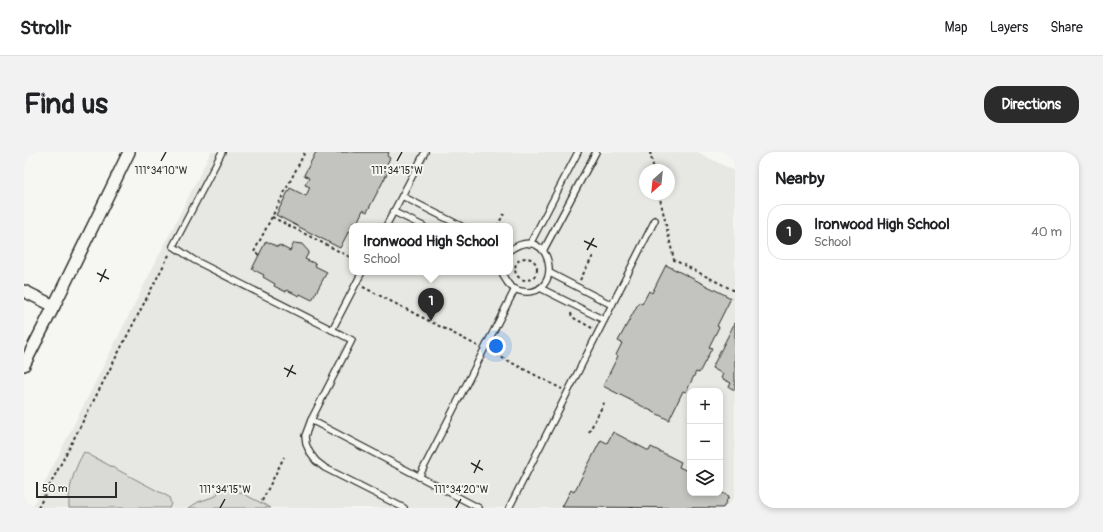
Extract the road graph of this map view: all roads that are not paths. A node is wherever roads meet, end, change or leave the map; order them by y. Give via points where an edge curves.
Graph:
1 (129, 152) edge
2 (222, 152) edge
3 (425, 152) edge
4 (578, 152) edge
5 (596, 152) edge
6 (402, 196) junction
7 (394, 212) junction
8 (655, 220) dead end
9 (388, 223) edge
10 (417, 223) edge
11 (455, 223) edge
12 (530, 244) junction
13 (513, 248) edge
14 (543, 251) junction
15 (550, 273) junction
16 (360, 275) edge
17 (503, 275) edge
18 (540, 288) junction
19 (515, 289) junction
20 (24, 291) edge
21 (612, 305) junction
22 (54, 306) junction
23 (604, 320) junction
24 (332, 330) junction
25 (24, 365) edge
26 (311, 420) junction
27 (419, 477) junction
28 (404, 508) edge
29 (479, 508) edge
30 (509, 508) edge

1 - 22 street
2 - 24 lane via 173,246 194,260
3 - 6 lane
4 - 12 lane
5 - 14 lane
6 - 7 lane
6 - 11 lane
7 - 9 lane
7 - 10 lane
8 - 21 lane
12 - 13 lane
12 - 14 lane
14 - 15 lane via 549,261
15 - 18 lane
15 - 21 lane
16 - 24 lane
17 - 19 lane
18 - 19 lane via 525,292
18 - 23 lane
19 - 27 lane
20 - 22 street
21 - 23 lane
22 - 25 street
23 - 30 lane
24 - 26 lane via 352,340
26 - 27 lane
26 - 28 lane via 305,436 306,444 316,460 325,468
27 - 29 lane

